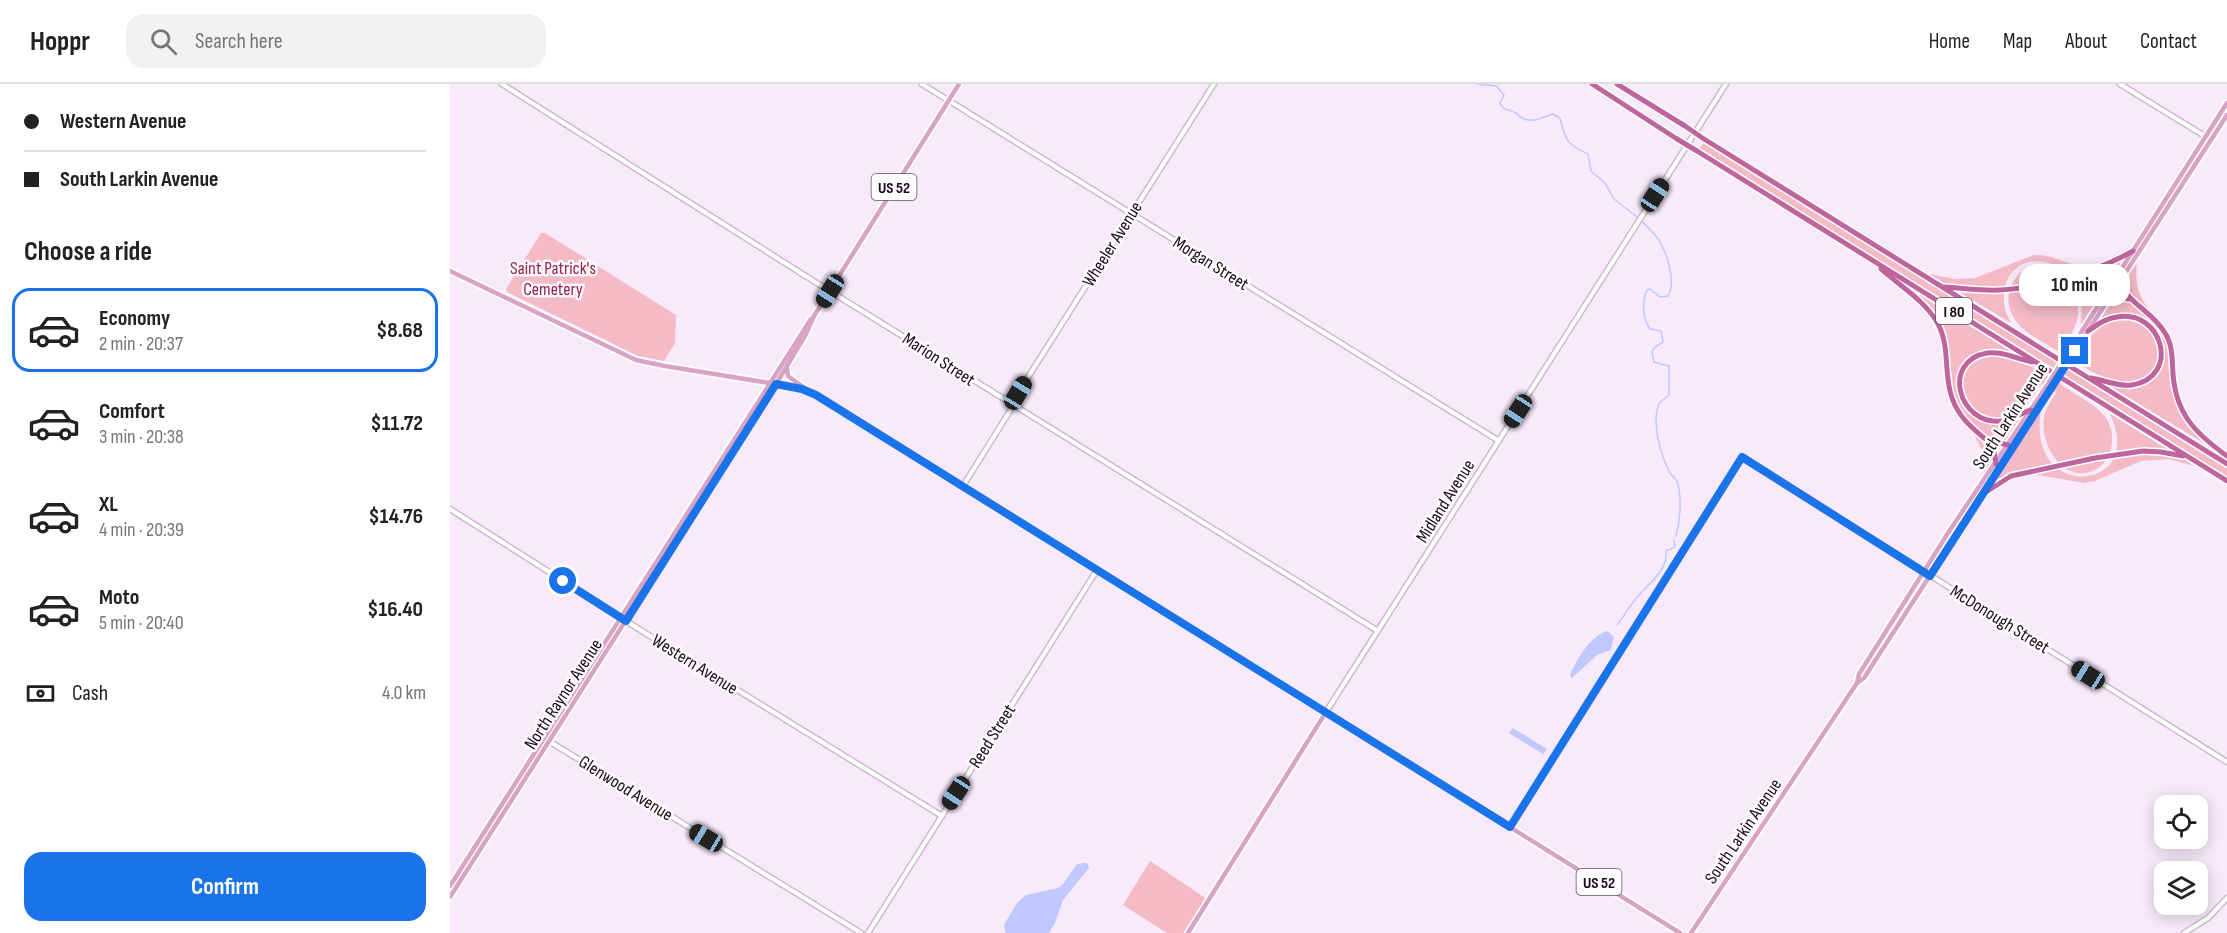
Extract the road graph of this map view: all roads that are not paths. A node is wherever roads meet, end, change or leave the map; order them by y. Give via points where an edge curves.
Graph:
1 (502, 84) edge
2 (922, 84) edge
3 (959, 84) edge
4 (1214, 84) edge
5 (1592, 84) edge
6 (1617, 84) edge
7 (1726, 84) edge
8 (2120, 84) edge
9 (949, 100) junction
10 (2227, 103) edge
11 (2227, 115) edge
12 (2205, 137) junction
13 (2211, 140) junction
14 (1132, 214) junction
15 (2133, 250) junction
16 (1871, 259) junction
17 (450, 271) edge
18 (2119, 282) junction
19 (1943, 287) junction
20 (830, 291) junction
21 (2108, 295) junction
22 (2129, 299) junction
23 (814, 316) junction
24 (2088, 331) junction
25 (2074, 348) junction
26 (2037, 363) junction
27 (787, 366) junction
28 (2088, 378) junction
29 (769, 383) junction
30 (776, 384) junction
31 (2048, 388) junction
32 (813, 394) junction
33 (1012, 405) junction
34 (2031, 410) junction
35 (1986, 439) junction
36 (1499, 441) junction
37 (2008, 445) junction
38 (2227, 456) edge
39 (2193, 459) junction
40 (1996, 464) junction
41 (2227, 464) edge
42 (2227, 481) edge
43 (963, 486) junction
44 (1983, 494) junction
45 (450, 510) edge
46 (1097, 570) junction
47 (1923, 571) junction
48 (1930, 576) junction
49 (624, 619) junction
50 (1378, 631) junction
51 (1857, 683) junction
52 (1326, 712) junction
53 (547, 739) junction
54 (2227, 762) edge
55 (503, 809) junction
56 (942, 816) junction
57 (1510, 827) junction
58 (450, 886) edge
59 (450, 897) edge
60 (2227, 898) edge
61 (861, 933) edge
62 (868, 933) edge
63 (1188, 933) edge
64 (1680, 933) edge
65 (1691, 933) edge
66 (2184, 933) edge

1 - 20 street, Marion Street
2 - 9 street, Morgan Street
3 - 9 main road, US 52
4 - 14 street, Wheeler Avenue
5 - 16 highway, I 80, bridge
6 - 19 highway, I 80, bridge
7 - 36 street, Midland Avenue
8 - 12 street
9 - 14 street, Morgan Street
9 - 20 main road, US 52
10 - 12 main road, South Larkin Avenue
11 - 13 main road, South Larkin Avenue
12 - 13 street
12 - 15 main road, South Larkin Avenue
13 - 18 main road, South Larkin Avenue
14 - 33 street, Wheeler Avenue
14 - 36 street, Morgan Street
15 - 19 highway via 2093,270 2024,286 2001,290
15 - 21 main road, South Larkin Avenue
16 - 26 highway, I 80
16 - 35 highway via 1919,301 1936,322 1947,352 1952,399 1967,424
17 - 29 main road via 636,360
18 - 21 main road, South Larkin Avenue
18 - 22 highway
19 - 28 highway, I 80
20 - 23 main road, US 52
20 - 33 street, Marion Street
21 - 22 highway
21 - 24 main road, South Larkin Avenue
21 - 25 main road, South Larkin Avenue
22 - 38 highway via 2150,313 2167,336 2175,392 2184,415 2200,436
23 - 27 main road, US 52
23 - 29 main road, US 52
24 - 25 main road, South Larkin Avenue
24 - 28 highway via 2109,319 2131,317 2154,332 2162,355 2154,373 2137,384 2120,385
25 - 31 main road, South Larkin Avenue, bridge
26 - 34 highway via 1986,353 1969,362 1959,379 1963,400 1982,418 2003,421
26 - 39 highway, I 80
27 - 30 main road, North Raynor Avenue
27 - 32 main road, US 52 via 788,376
28 - 41 highway, I 80
29 - 30 main road, US 52
29 - 49 main road, North Raynor Avenue
30 - 32 main road, US 52
30 - 49 main road, North Raynor Avenue
31 - 34 main road, South Larkin Avenue
31 - 44 main road, South Larkin Avenue
32 - 43 main road, US 52
33 - 43 street, Wheeler Avenue
33 - 50 street, Marion Street
34 - 37 main road, South Larkin Avenue
35 - 37 highway
35 - 40 highway via 1994,449
36 - 50 street, Midland Avenue
37 - 40 main road, South Larkin Avenue
39 - 42 highway, I 80
39 - 44 highway via 2143,451 2105,456 2011,476
40 - 47 main road, South Larkin Avenue
43 - 46 main road, US 52
44 - 48 main road, South Larkin Avenue
45 - 49 street, Western Avenue
46 - 52 main road, US 52
46 - 56 street, Reed Street
47 - 48 street, McDonough Street
47 - 51 main road, South Larkin Avenue
47 - 57 street, McDonough Street via 1742,457
48 - 51 main road, South Larkin Avenue
48 - 54 street, McDonough Street
49 - 53 main road, North Raynor Avenue
49 - 56 street, Western Avenue
50 - 52 street, Midland Avenue
51 - 65 main road, South Larkin Avenue
52 - 57 main road, US 52
52 - 63 main road, Midland Avenue
53 - 55 main road, North Raynor Avenue
53 - 61 street, Glenwood Avenue
55 - 58 main road, North Raynor Avenue
55 - 59 main road, North Raynor Avenue
56 - 62 street, Reed Street
57 - 64 main road, US 52
60 - 66 street via 2208,918

